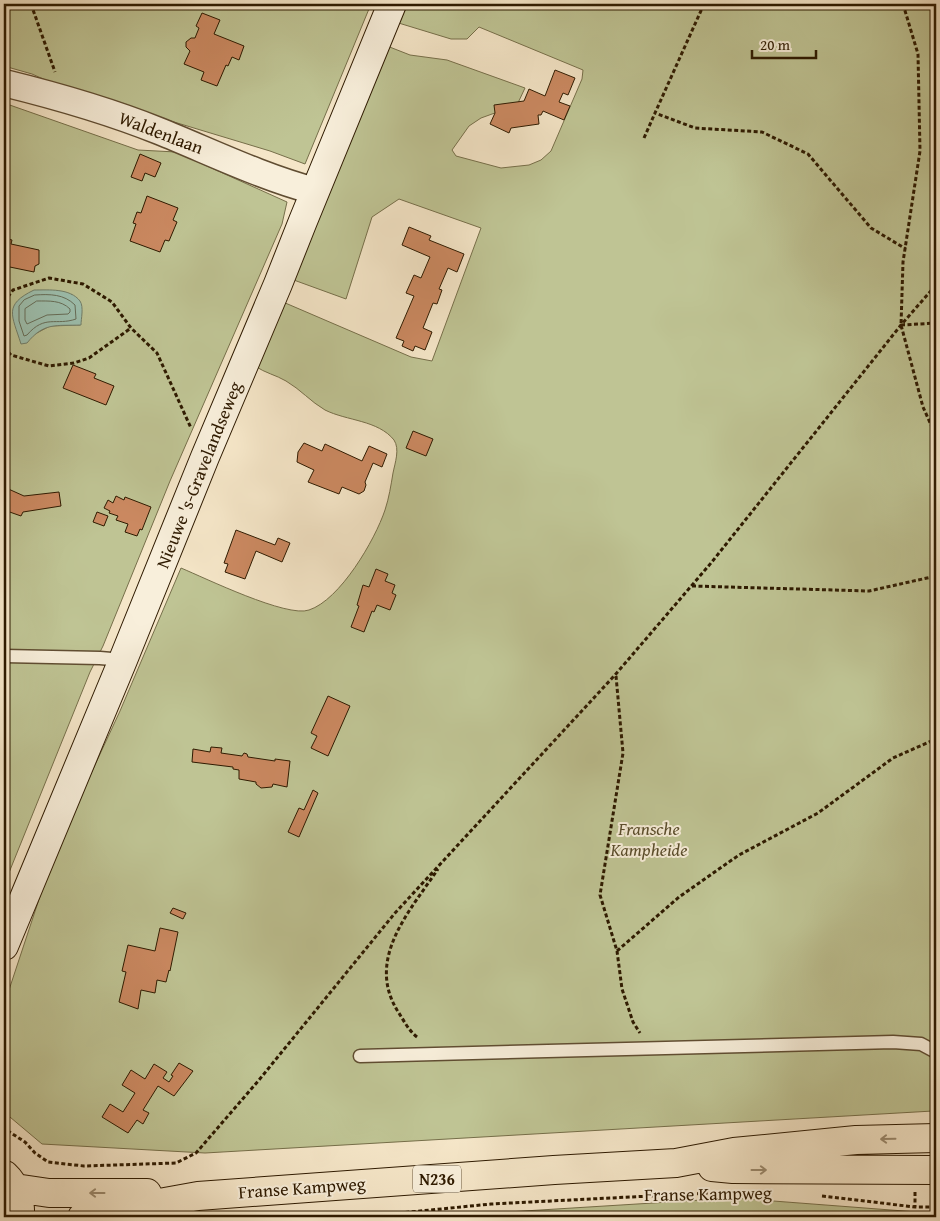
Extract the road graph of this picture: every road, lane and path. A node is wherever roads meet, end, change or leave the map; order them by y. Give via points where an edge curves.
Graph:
1 (31, 4) edge
2 (392, 4) edge
3 (704, 4) edge
4 (903, 4) edge
5 (4, 83) edge
6 (64, 98) junction
7 (655, 113) junction
8 (644, 138) dead end
9 (315, 191) junction
10 (906, 249) junction
11 (936, 284) edge
12 (4, 302) edge
13 (936, 323) edge
14 (901, 325) junction
15 (131, 328) junction
16 (4, 347) edge
17 (936, 436) edge
18 (205, 458) junction
19 (936, 576) edge
20 (692, 586) junction
21 (4, 656) edge
22 (123, 660) junction
23 (616, 675) junction
24 (936, 739) edge
25 (444, 861) junction
26 (4, 946) edge
27 (617, 951) junction
28 (650, 1049) junction
29 (936, 1052) edge
30 (440, 1055) junction
31 (360, 1056) dead end
32 (4, 1125) edge
33 (6, 1131) edge
34 (936, 1138) edge
35 (676, 1163) junction
36 (936, 1170) edge
37 (9, 1181) edge
38 (714, 1193) dead end
39 (814, 1195) dead end
40 (198, 1196) junction
41 (936, 1207) edge
42 (20, 1217) edge
43 (82, 1217) edge
44 (360, 1217) edge

1 - 6 path
2 - 9 main road, Nieuwe 's-Gravelandseweg
3 - 7 path
4 - 10 path via 918,54 920,151
5 - 6 street, Waldenlaan
6 - 9 street, Waldenlaan via 157,130 291,185
7 - 8 path
7 - 10 path via 696,128 762,132 808,154 871,228
9 - 18 main road, Nieuwe 's-Gravelandseweg
10 - 14 path
11 - 14 path
12 - 15 path via 13,290 49,278 83,284 112,302
13 - 14 path
14 - 17 path via 923,407
14 - 20 path
15 - 16 path via 89,358 74,363 49,366 11,355
15 - 18 path via 157,354
18 - 22 main road, Nieuwe 's-Gravelandseweg
19 - 20 path via 869,591
20 - 23 path
21 - 22 lane
22 - 26 main road, Nieuwe 's-Gravelandseweg
23 - 25 path
23 - 27 path via 623,753 600,896
24 - 27 path via 893,758 818,813 739,855 679,897
25 - 30 path via 397,931 386,964 391,999 411,1032
25 - 33 path via 395,913 196,1153 176,1163 128,1166 48,1162
27 - 28 path via 622,989 633,1022
28 - 29 lane via 893,1042 921,1044
28 - 30 lane
30 - 31 lane
32 - 33 path
34 -> 35 main road, Franse Kampweg / N236 via 856,1140 734,1152
35 -> 36 main road, Franse Kampweg / N236 via 733,1169
35 - 40 main road, Franse Kampweg / N236
40 -> 37 main road, Franse Kampweg / N236 via 133,1192 50,1193
37 - 42 main road, N236 via 21,1210
38 - 44 path, Franse Kampweg via 491,1204
39 - 41 path
40 - 43 main road, Franse Kampweg / N236

